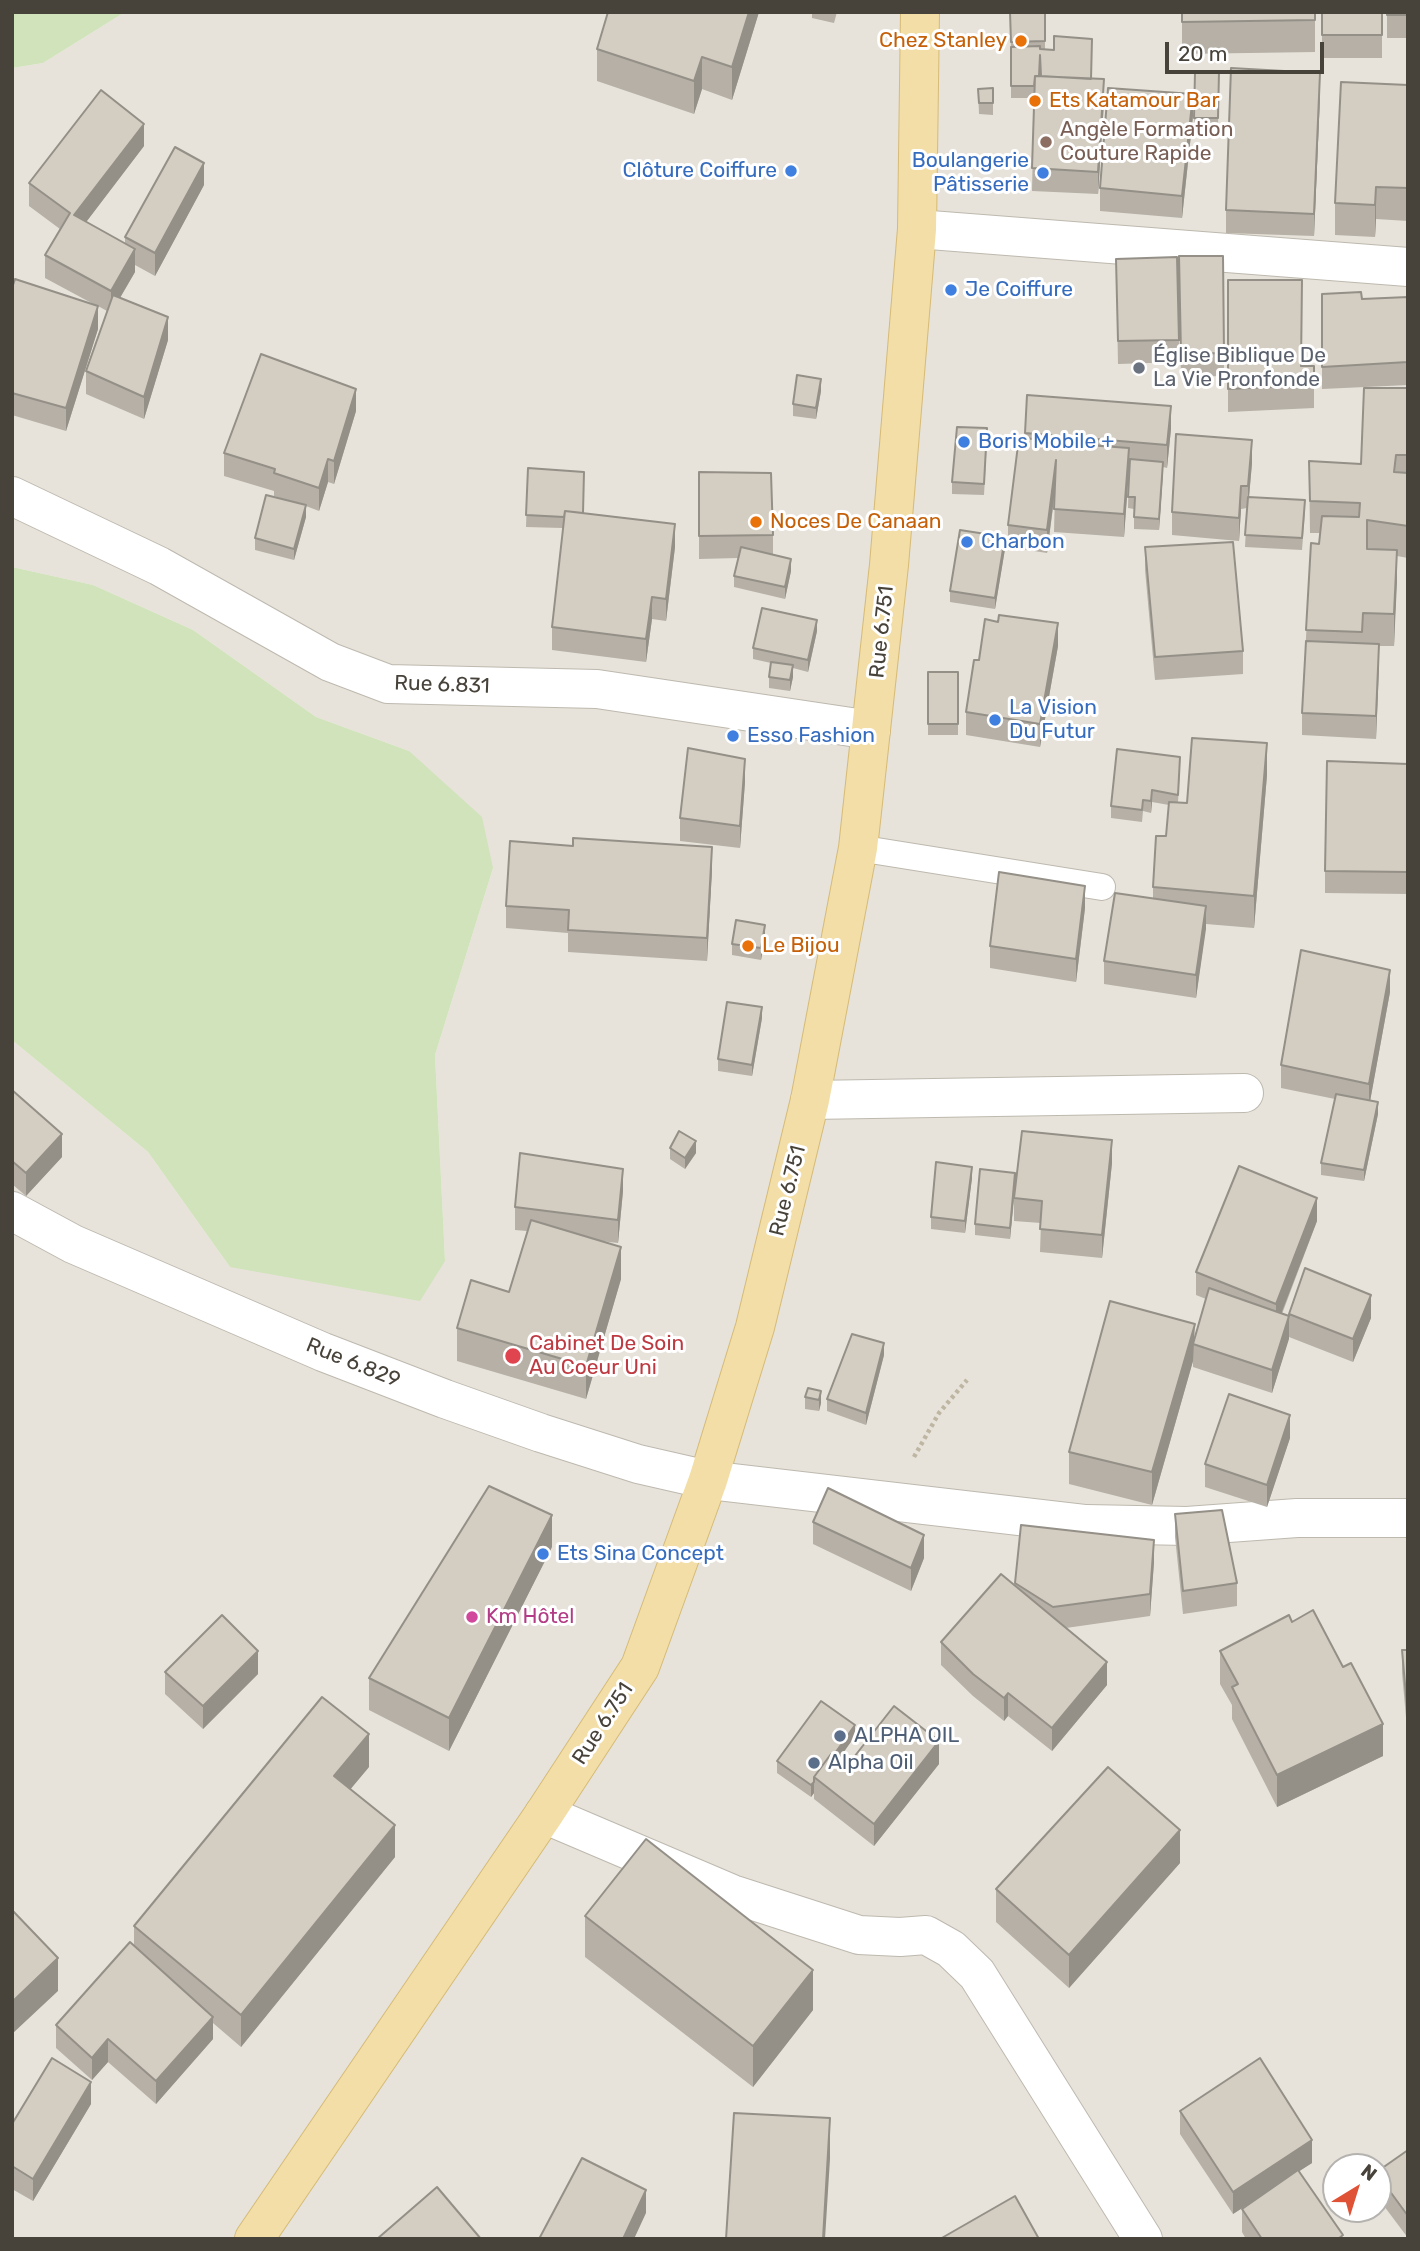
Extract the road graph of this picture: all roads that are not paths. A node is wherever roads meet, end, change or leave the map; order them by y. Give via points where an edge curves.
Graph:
1 (920, 12) edge
2 (918, 229) junction
3 (1408, 267) edge
4 (12, 496) edge
5 (871, 730) junction
6 (858, 848) junction
7 (1102, 887) dead end
8 (1244, 1093) dead end
9 (810, 1100) junction
10 (12, 1211) edge
11 (708, 1480) junction
12 (1408, 1518) edge
13 (544, 1814) junction
14 (254, 2239) edge
15 (1143, 2239) edge

1 - 2 main road, Rue 6.751
2 - 3 street
2 - 5 main road, Rue 6.751
4 - 5 street, Rue 6.831 via 159,566 330,662 388,684 597,690
5 - 6 main road, Rue 6.751
6 - 7 lane
6 - 9 main road, Rue 6.751
8 - 9 street
9 - 11 main road, Rue 6.751 via 755,1327
10 - 11 street, Rue 6.829 via 73,1244 348,1362 553,1437
11 - 12 street, Rue 6.829 via 1086,1524 1187,1526 1297,1518
11 - 13 main road, Rue 6.751 via 640,1667
13 - 14 main road, Rue 6.751
13 - 15 street via 662,1865 794,1914 859,1935 926,1935 951,1949 978,1974

